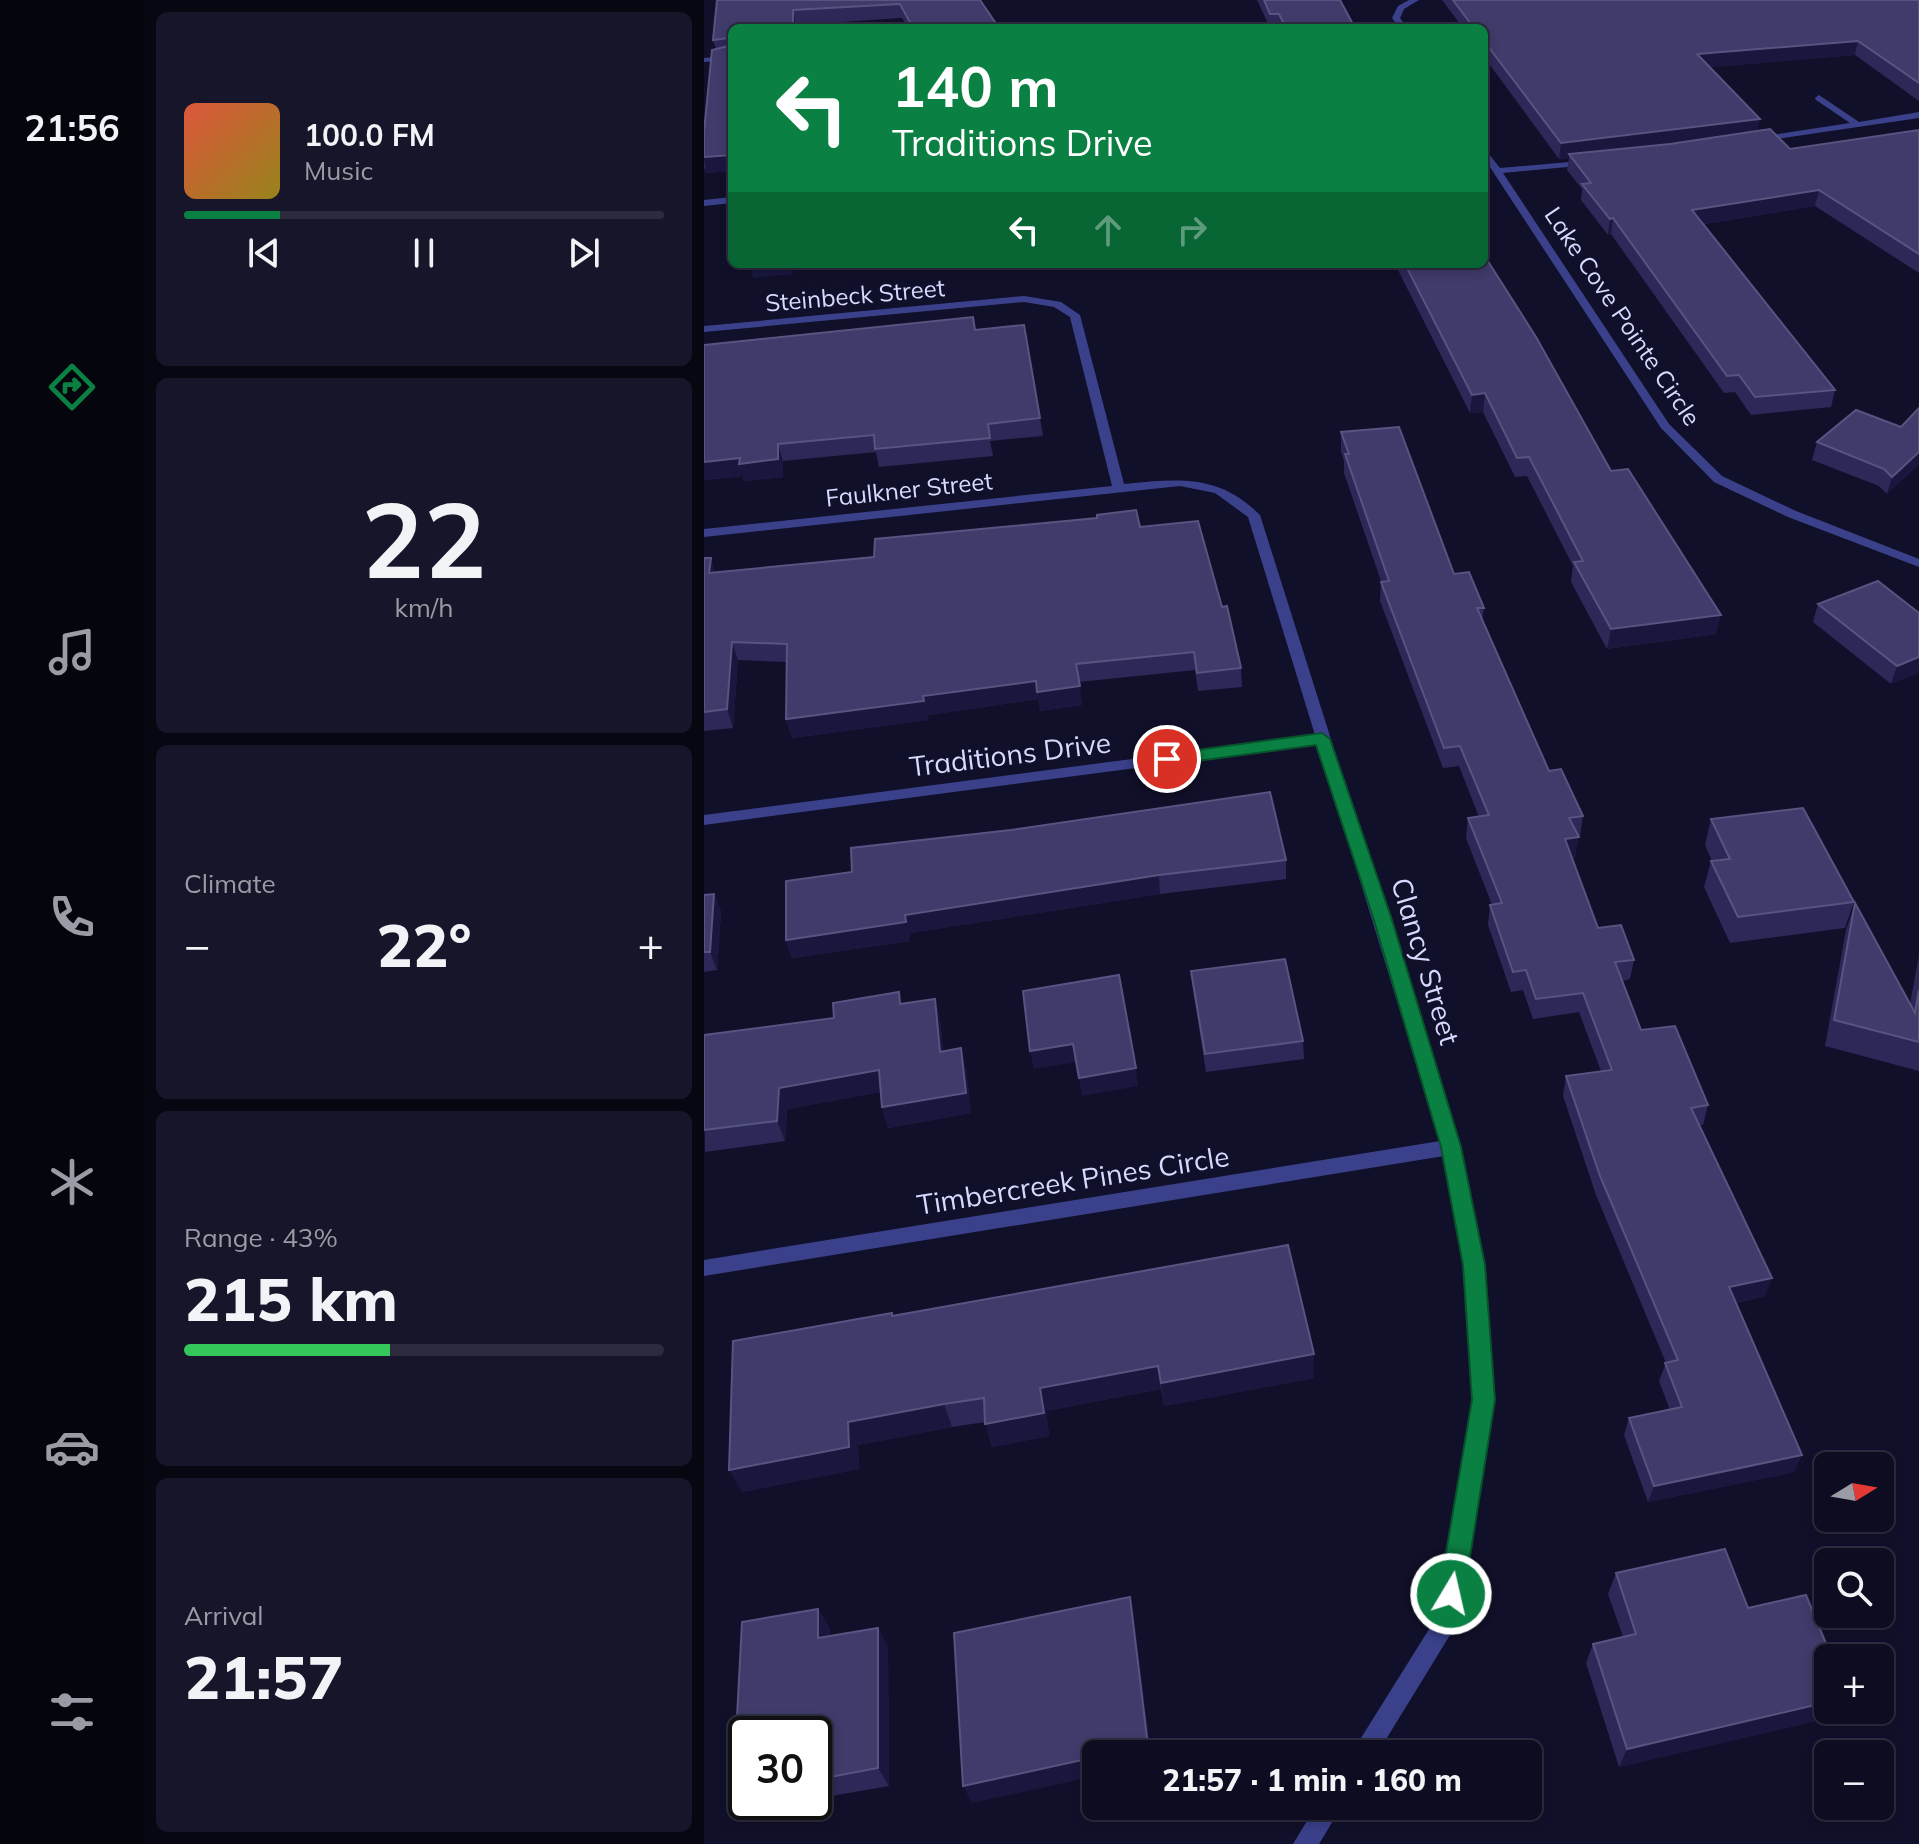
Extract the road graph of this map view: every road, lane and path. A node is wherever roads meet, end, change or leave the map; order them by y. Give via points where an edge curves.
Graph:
1 (1415, 0) edge
2 (1400, 24) edge
3 (728, 58) edge
4 (704, 60) edge
5 (1819, 98) dead end
6 (1919, 115) edge
7 (1858, 125) junction
8 (1741, 143) edge
9 (1488, 157) edge
10 (1595, 161) edge
11 (1497, 171) junction
12 (728, 200) edge
13 (704, 203) edge
14 (704, 329) edge
15 (1119, 489) junction
16 (704, 533) edge
17 (1919, 563) edge
18 (1322, 739) junction
19 (704, 820) edge
20 (1451, 1147) junction
21 (704, 1268) edge
22 (1372, 1740) edge
23 (1321, 1820) edge
24 (1305, 1844) edge

1 - 2 street via 1401,8 1396,18
3 - 4 street
5 - 7 street
6 - 7 street
7 - 8 street
9 - 11 street, Lake Cove Pointe Circle
10 - 11 street
11 - 17 street, Lake Cove Pointe Circle via 1665,426 1718,479
12 - 13 street
14 - 15 street, Steinbeck Street via 1024,299 1057,304 1075,315
15 - 16 street, Faulkner Street
15 - 18 street, Clancy Street via 1180,482 1219,490 1254,515
18 - 19 street, Traditions Drive
18 - 20 street, Clancy Street
20 - 21 street, Timbercreek Pines Circle
20 - 22 street, Clancy Street via 1474,1265 1484,1400 1447,1622
23 - 24 street

